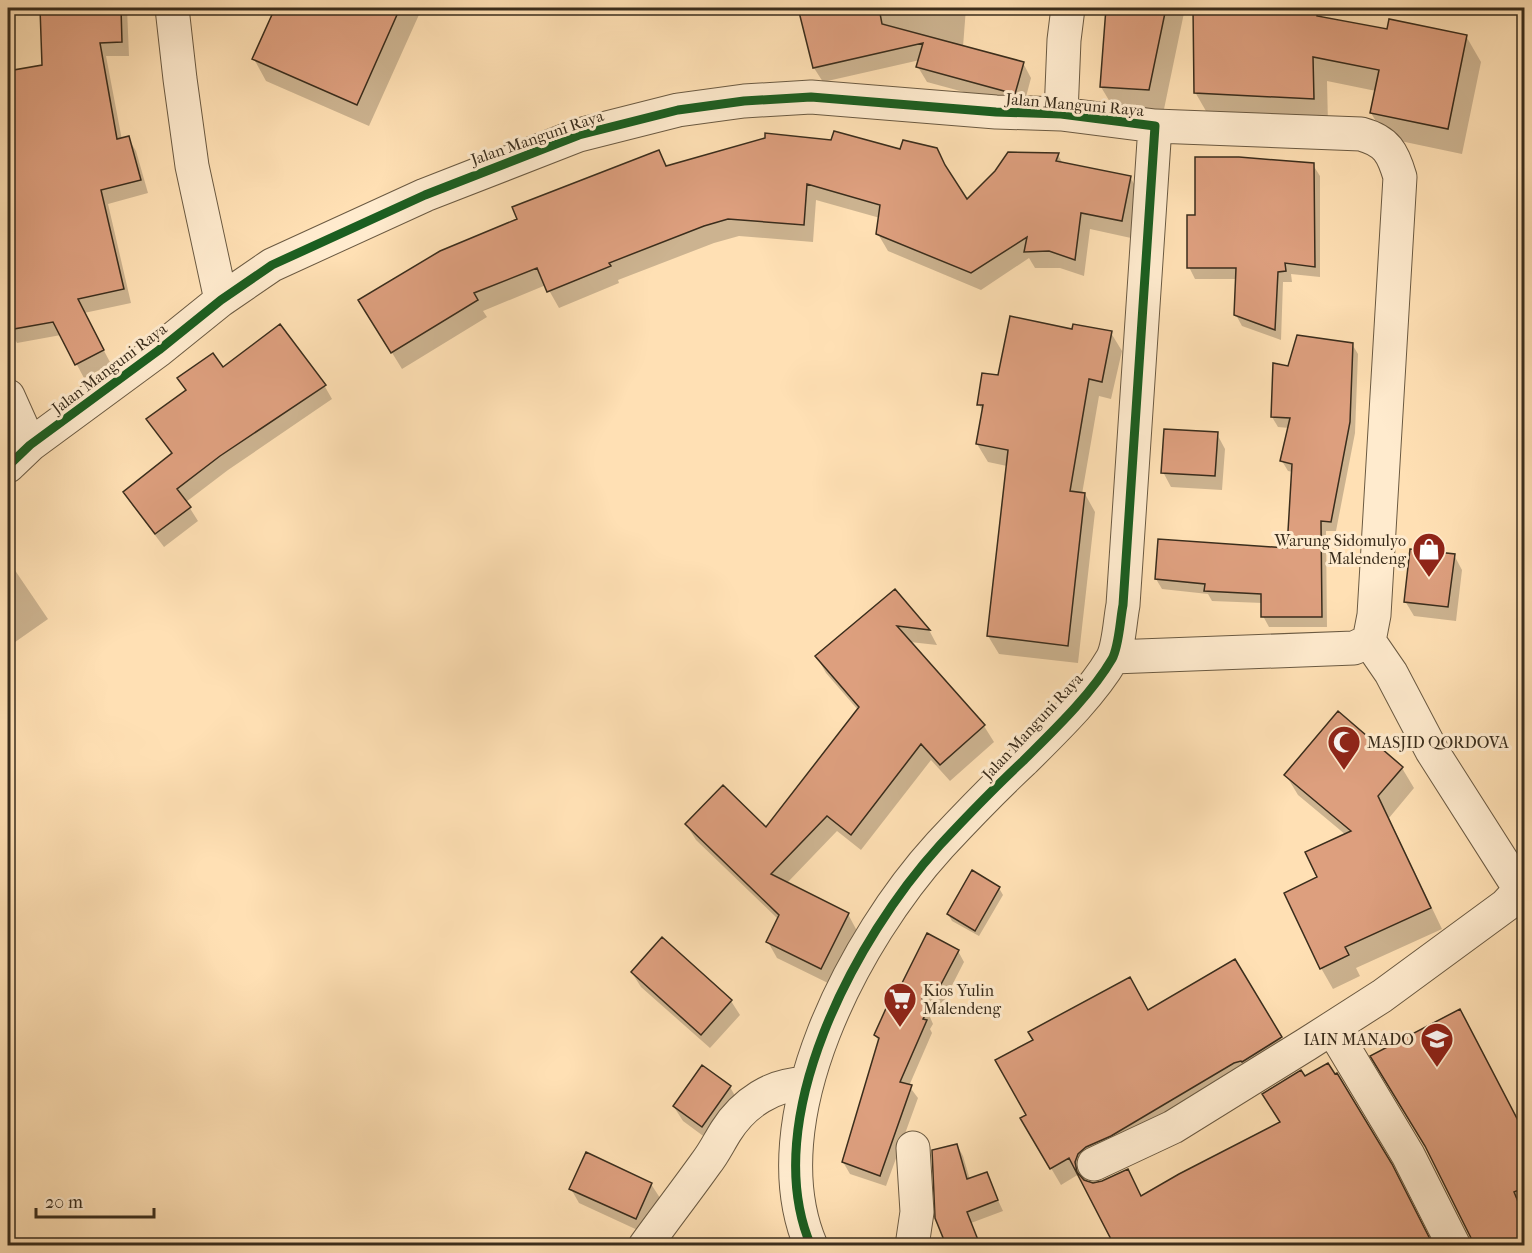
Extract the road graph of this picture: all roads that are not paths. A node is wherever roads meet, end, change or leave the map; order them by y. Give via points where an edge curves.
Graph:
1 (172, 8) edge
2 (1068, 8) edge
3 (1061, 114) junction
4 (1155, 126) junction
5 (221, 300) junction
6 (8, 396) edge
7 (19, 456) edge
8 (1369, 641) junction
9 (1113, 657) junction
10 (1332, 1028) junction
11 (806, 1084) junction
12 (913, 1148) dead end
13 (1094, 1164) dead end
14 (645, 1245) edge
15 (811, 1245) edge
16 (912, 1245) edge
17 (1454, 1245) edge

1 - 5 street via 192,166
2 - 3 street
3 - 4 street, Jalan Manguni Raya
3 - 5 street, Jalan Manguni Raya via 811,97 744,100 678,110 579,135 425,195 272,265
4 - 8 street via 1362,134 1381,141 1396,164 1399,201 1374,615
4 - 9 street, Jalan Manguni Raya via 1123,605
5 - 7 street, Jalan Manguni Raya
6 - 7 street
8 - 9 street via 1354,648
8 - 10 street via 1519,891 1506,905 1382,996
9 - 11 street, Jalan Manguni Raya via 1049,735 938,847 881,921 824,1032
10 - 13 street via 1173,1127
10 - 17 street via 1408,1155
11 - 14 street via 778,1088 753,1101 738,1115
11 - 15 street, Jalan Manguni Raya via 797,1179
12 - 16 street via 917,1212

